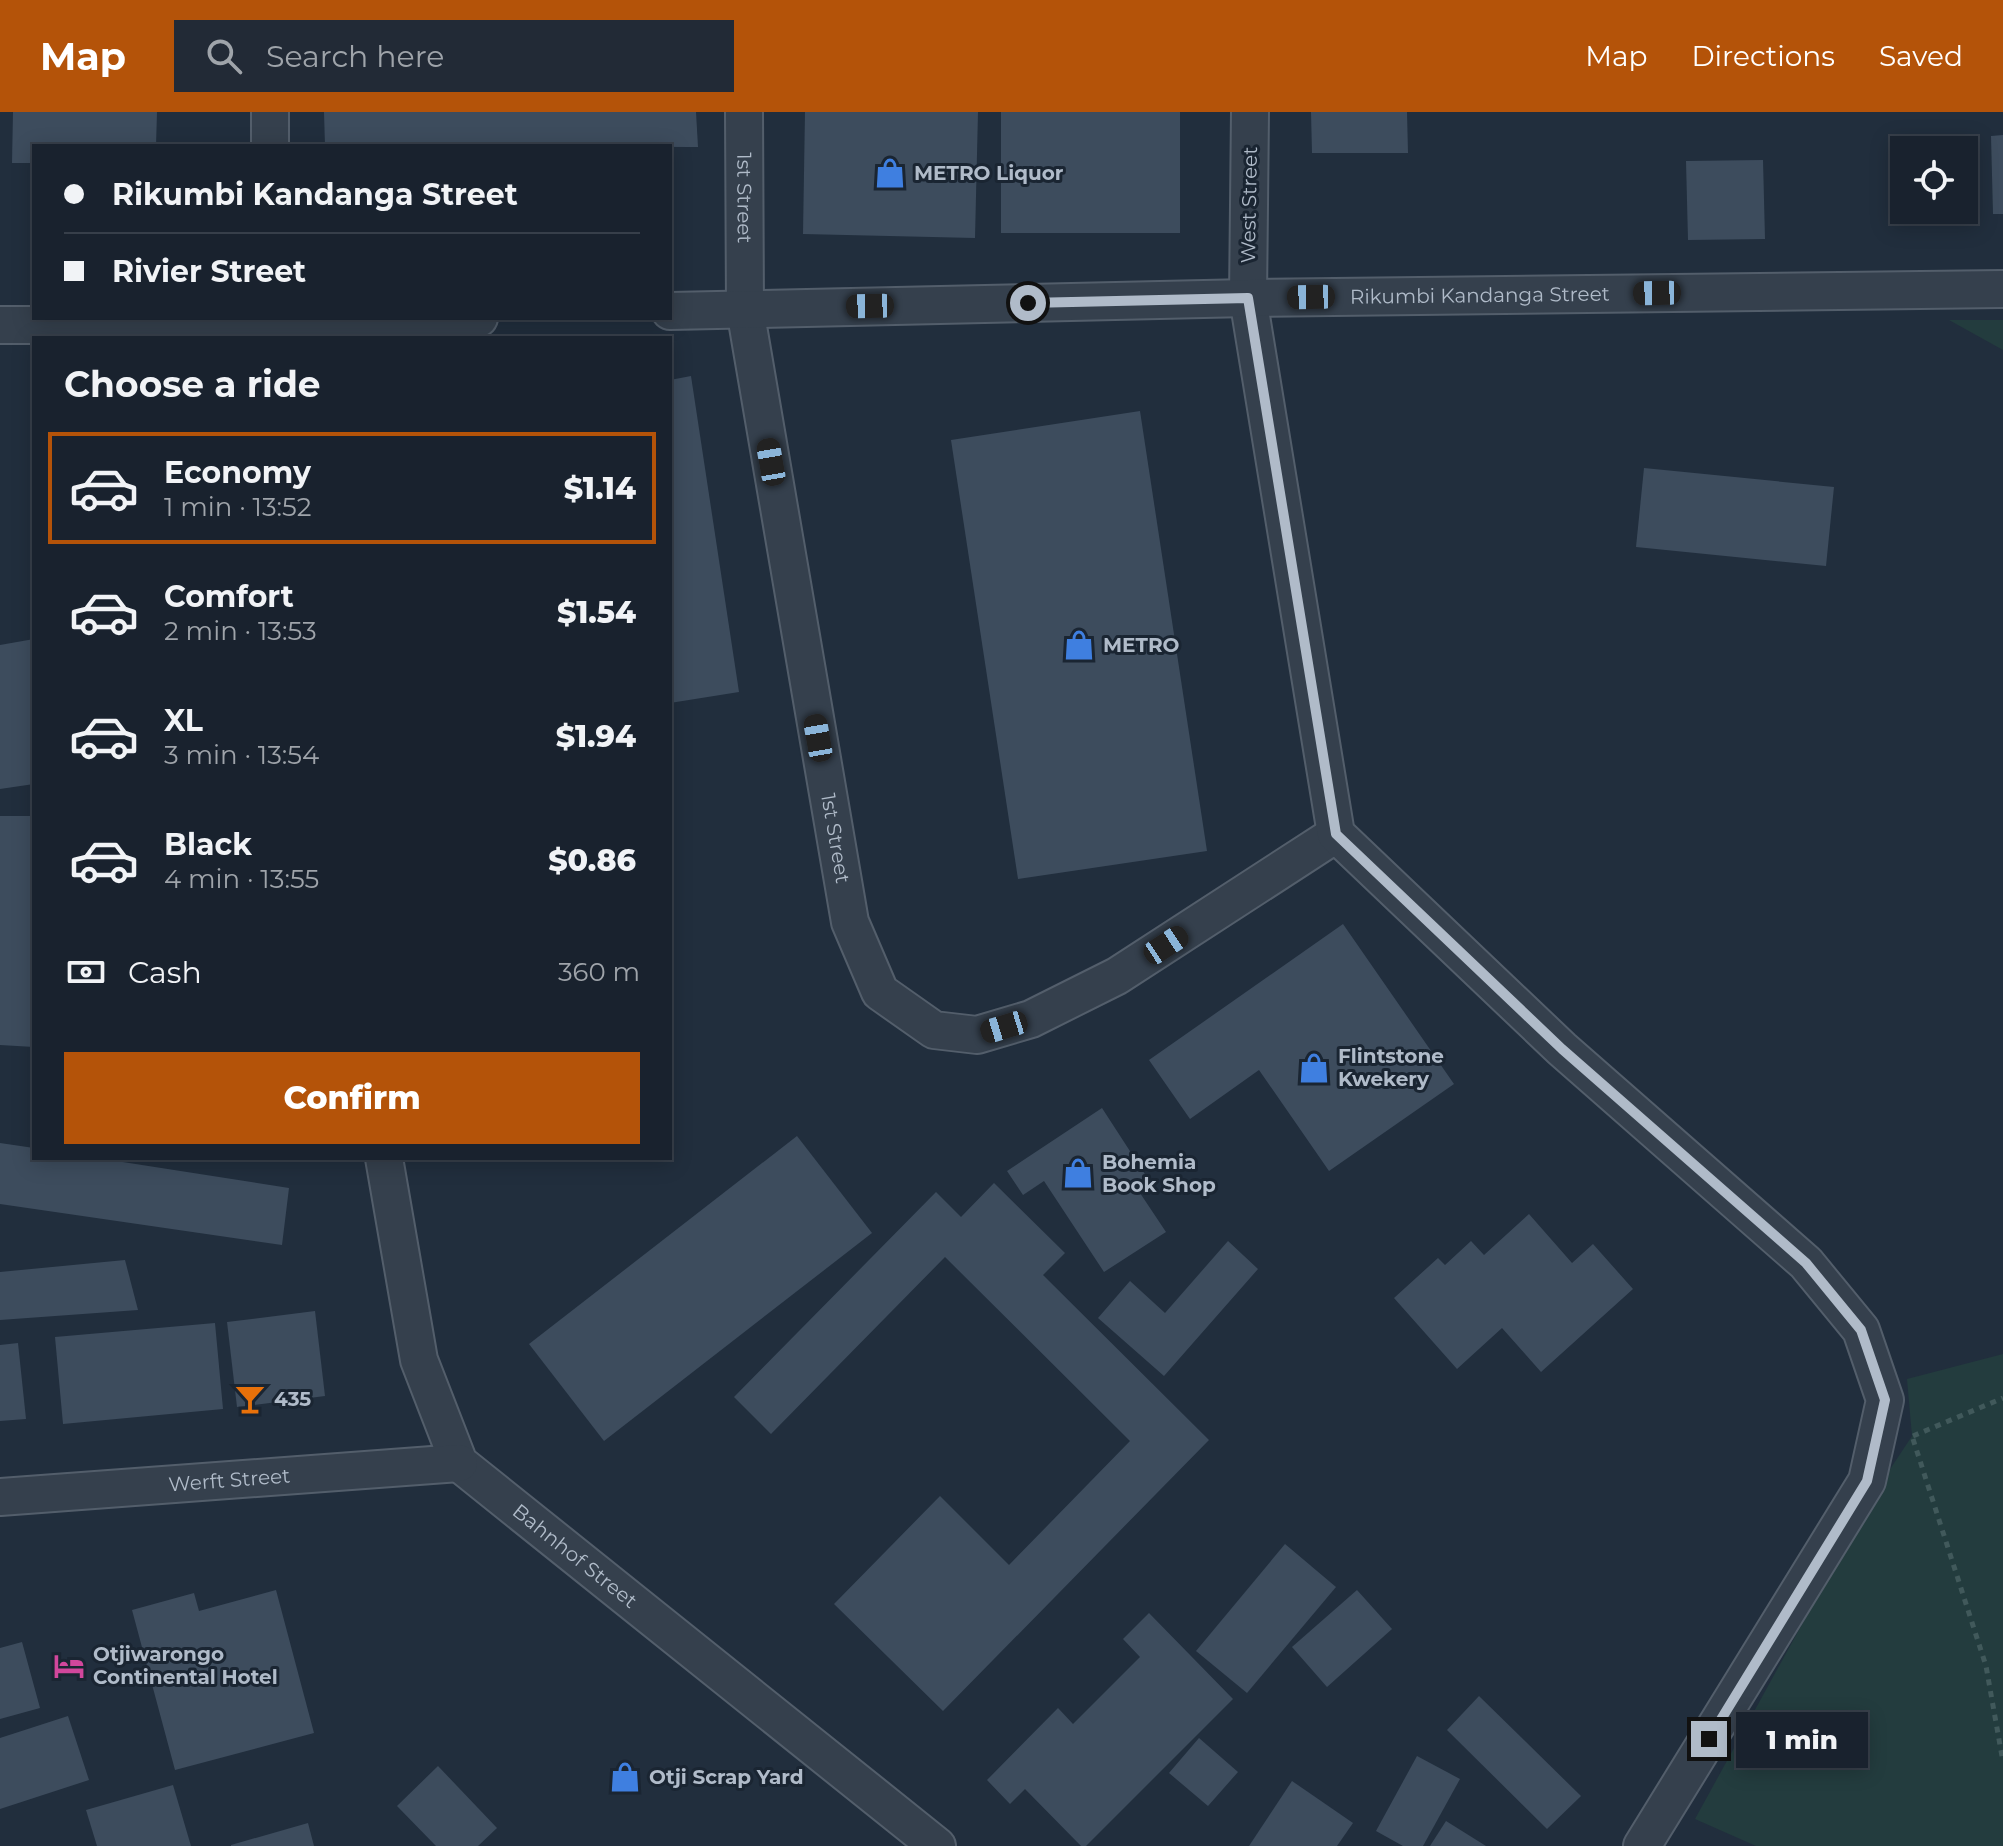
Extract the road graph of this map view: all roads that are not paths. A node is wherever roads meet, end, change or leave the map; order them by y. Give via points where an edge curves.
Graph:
1 (270, 112) edge
2 (744, 112) edge
3 (1250, 112) edge
4 (270, 144) edge
5 (2003, 289) edge
6 (1248, 298) junction
7 (745, 309) junction
8 (672, 311) edge
9 (433, 320) edge
10 (0, 325) edge
11 (274, 327) edge
12 (1336, 834) junction
13 (384, 1160) edge
14 (459, 1463) junction
15 (0, 1497) edge
16 (937, 1846) edge
17 (1642, 1846) edge

1 - 4 street
2 - 7 street, 1st Street
3 - 6 street, West Street
5 - 6 street, Rikumbi Kandanga Street
6 - 7 street, Rikumbi Kandanga Street
6 - 12 street, West Street
7 - 8 street, Rikumbi Kandanga Street
7 - 12 street, 1st Street via 850,922 880,992 934,1030 977,1035 1031,1019 1117,976
9 - 11 street
10 - 11 street
12 - 17 street via 1562,1049 1806,1263 1861,1330 1885,1400 1867,1481
13 - 14 street via 419,1360
14 - 15 street, Werft Street
14 - 16 street, Bahnhof Street

